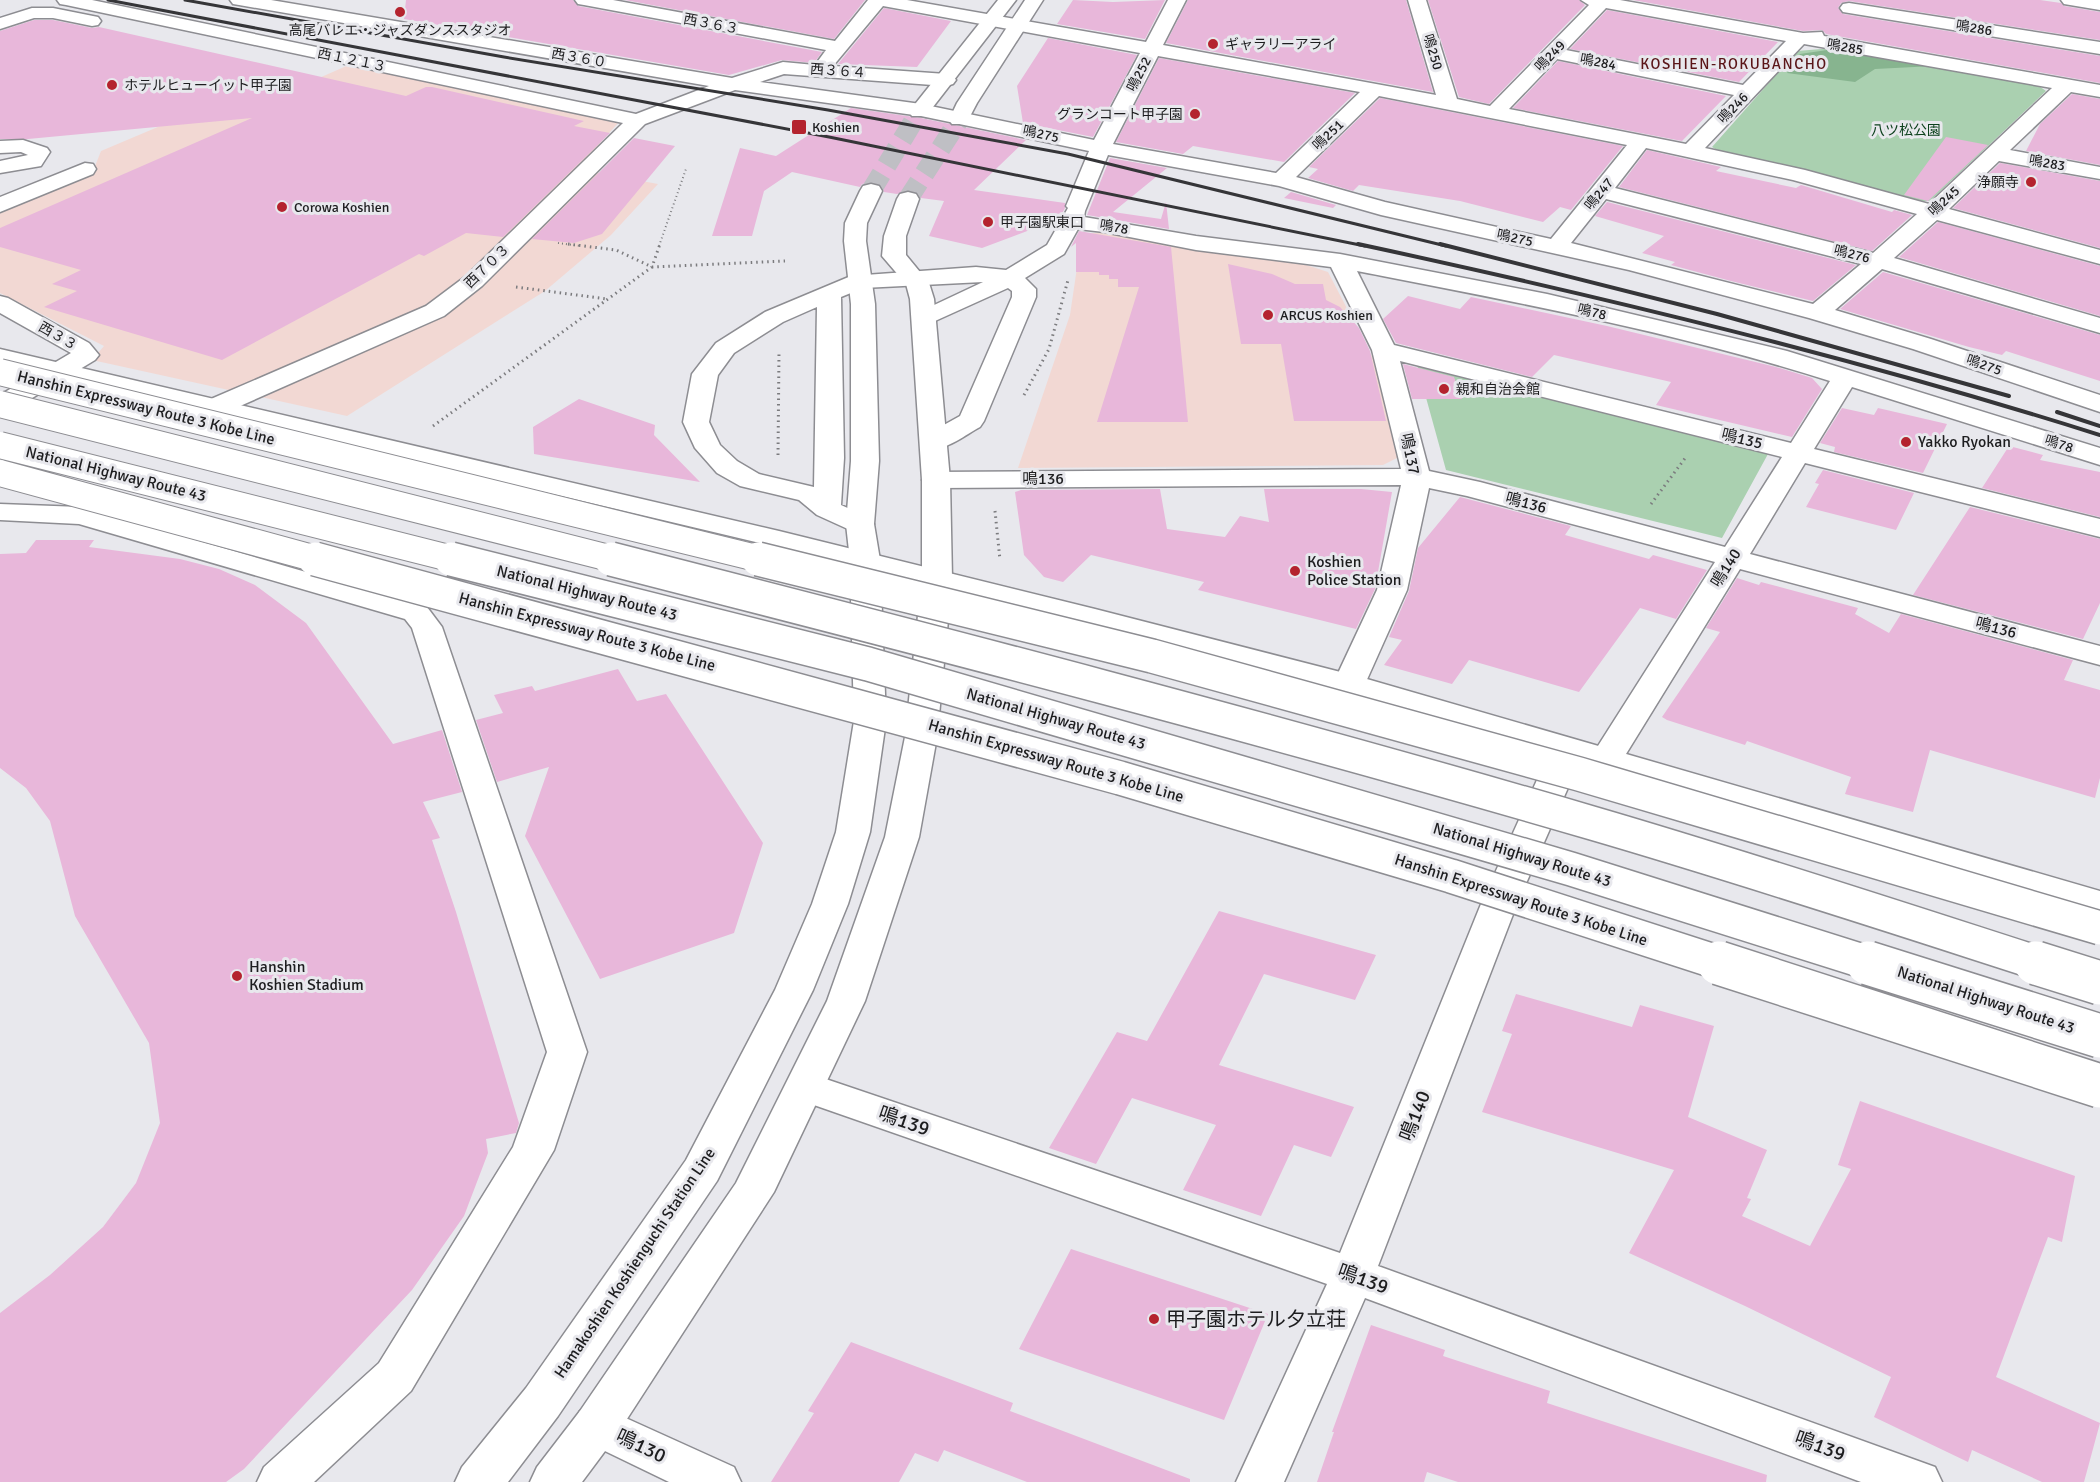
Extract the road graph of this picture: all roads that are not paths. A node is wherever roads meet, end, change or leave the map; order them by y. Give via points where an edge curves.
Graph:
1 (66, 0) edge
2 (239, 0) edge
3 (328, 0) edge
4 (584, 0) edge
5 (878, 0) edge
6 (1007, 0) edge
7 (1034, 0) edge
8 (1176, 0) edge
9 (1417, 0) edge
10 (2070, 0) edge
11 (1599, 1) edge
12 (1853, 4) edge
13 (2100, 4) edge
14 (1728, 8) dead end
15 (299, 11) junction
16 (993, 20) junction
17 (1714, 23) junction
18 (0, 24) edge
19 (1018, 25) junction
20 (1798, 39) junction
21 (838, 47) junction
22 (2100, 48) edge
23 (1151, 50) junction
24 (1554, 53) junction
25 (345, 59) junction
26 (820, 70) junction
27 (946, 80) junction
28 (733, 84) junction
29 (2067, 85) junction
30 (1375, 89) junction
31 (2100, 91) edge
32 (1749, 92) junction
33 (1449, 104) junction
34 (920, 111) junction
35 (1495, 112) junction
36 (959, 118) junction
37 (638, 120) junction
38 (1641, 141) junction
39 (0, 147) edge
40 (1101, 147) junction
41 (1691, 151) junction
42 (1995, 154) junction
43 (0, 167) edge
44 (85, 169) dead end
45 (2100, 173) edge
46 (1281, 180) junction
47 (871, 191) tunnel mouth
48 (1601, 191) junction
49 (908, 199) tunnel mouth
50 (0, 205) edge
51 (1932, 213) junction
52 (1074, 214) junction
53 (1556, 247) junction
54 (2100, 257) edge
55 (1340, 261) junction
56 (1878, 261) junction
57 (911, 276) junction
58 (1010, 278) junction
59 (859, 281) junction
60 (829, 296) junction
61 (0, 303) edge
62 (1818, 313) junction
63 (924, 319) junction
64 (2100, 326) edge
65 (1384, 350) junction
66 (0, 357) edge
67 (0, 372) edge
68 (60, 372) junction
69 (1846, 376) junction
70 (2100, 404) edge
71 (0, 405) edge
72 (213, 408) junction
73 (933, 442) junction
74 (0, 445) edge
75 (1799, 452) junction
76 (2100, 457) edge
77 (0, 475) edge
78 (1417, 477) junction
79 (936, 480) junction
80 (0, 512) edge
81 (2100, 528) edge
82 (851, 531) junction
83 (1732, 559) junction
84 (937, 578) junction
85 (2100, 656) edge
86 (1349, 684) junction
87 (870, 721) junction
88 (921, 738) junction
89 (1568, 749) junction
90 (1606, 760) junction
91 (2100, 903) edge
92 (1499, 904) junction
93 (2100, 928) edge
94 (2100, 982) edge
95 (2100, 1036) edge
96 (2100, 1086) edge
97 (805, 1087) junction
98 (2100, 1101) edge
99 (1353, 1275) junction
100 (597, 1425) junction
101 (281, 1482) edge
102 (480, 1482) edge
103 (554, 1482) edge
104 (717, 1482) edge
105 (1260, 1482) edge
106 (1918, 1482) edge

1 - 25 main road, 西１２１３
2 - 15 main road, 西３６０
3 - 15 main road
4 - 21 main road, 西３６３
5 - 16 main road
5 - 21 main road
6 - 16 main road
7 - 19 main road
8 - 23 main road, 鳴252
9 - 33 main road, 鳴250
10 - 13 main road
11 - 17 main road, 鳴285
11 - 24 main road, 鳴249
12 - 20 main road, 鳴246 via 1822,34
12 - 22 main road, 鳴286
14 - 17 main road
15 - 28 main road, 西３６０
16 - 19 main road
16 - 27 main road
17 - 20 main road, 鳴285
18 - 25 main road via 32,13 53,13 321,69
19 - 23 main road
19 - 36 main road
20 - 29 main road, 鳴285
20 - 32 main road, 鳴246
21 - 26 main road
23 - 30 main road
23 - 40 main road, 鳴252
24 - 32 main road, 鳴284
24 - 35 main road, 鳴249
25 - 37 main road, 西１２１３ via 426,84
26 - 27 main road, 西３６４
26 - 28 main road, 西３６４ via 783,68
27 - 34 main road
28 - 34 main road, 西３６０
28 - 37 main road, 西７０３
29 - 31 main road, 鳴285
29 - 42 main road, 鳴245
30 - 33 main road
30 - 46 main road, 鳴251
32 - 41 main road, 鳴246
33 - 35 main road
34 - 36 main road, 鳴275
35 - 38 main road
36 - 40 main road, 鳴275
37 - 72 main road, 西７０３ via 474,281 435,311
38 - 41 main road
38 - 48 main road, 鳴247
39 - 43 main road via 23,146 40,153 34,162
40 - 46 main road, 鳴275
40 - 52 main road, 鳴252
41 - 51 main road via 1797,175
42 - 45 main road, 鳴283
42 - 51 main road, 鳴245
44 - 50 main road
46 - 53 main road, 鳴275 via 1381,208
47 - 59 main road, Hamakoshien Koshienguchi Station Line via 856,223
48 - 53 main road, 鳴247
48 - 56 main road, 鳴276
49 - 57 main road via 895,236 894,256
51 - 54 main road
51 - 56 main road, 鳴245
52 - 55 main road, 鳴78 via 1104,225 1196,243
52 - 58 main road, 鳴252 via 1056,249
53 - 62 main road, 鳴275
55 - 65 main road, 鳴137
55 - 69 main road, 鳴78 via 1547,301 1779,356
56 - 62 main road, 鳴245
56 - 64 main road, 鳴276
57 - 58 main road via 976,274
57 - 59 main road
57 - 63 main road via 919,289
58 - 63 main road
58 - 73 main road via 1024,289 1024,297 971,421
59 - 60 main road
59 - 82 main road, Hamakoshien Koshienguchi Station Line via 863,304 865,461
60 - 82 main road via 830,458
60 - 82 main road via 774,317 725,348 705,374 696,422 708,448 727,467 750,480 809,494
61 - 68 main road, 西３３ via 86,355
62 - 70 main road, 鳴275
63 - 73 main road
65 - 75 main road, 鳴135
65 - 78 main road, 鳴137
66 - 68 main road
67 - 93 main road, Hanshin Expressway Route 3 Kobe Line, bridge via 1152,656 1579,774
68 - 71 main road
68 - 72 main road
69 - 75 main road, 鳴140
69 - 76 main road, 鳴78
71 - 94 main road, bridge via 870,625 1265,730 1593,823
72 - 82 main road
73 - 79 main road
74 - 95 main road, National Highway Route 43, bridge via 868,664 1572,869
75 - 81 main road, 鳴135
75 - 83 main road, 鳴140
77 - 87 main road
77 - 96 main road, Hanshin Expressway Route 3 Kobe Line, bridge via 1132,782 1451,876
78 - 79 main road, 鳴136
78 - 83 main road, 鳴136
78 - 86 main road, 鳴137 via 1392,590
79 - 84 main road
80 - 101 main road via 81,516 416,613 427,627 567,1052 533,1150 395,1377
82 - 84 main road
82 - 87 main road, Hamakoshien Koshienguchi Station Line
83 - 85 main road, 鳴136
83 - 90 main road, 鳴140
84 - 86 main road
84 - 88 main road
86 - 89 main road
87 - 88 main road
87 - 102 main road, Hamakoshien Koshienguchi Station Line via 853,832 830,904 794,990 702,1170 542,1402
88 - 92 main road
88 - 97 main road via 902,837 880,907 846,1001
89 - 90 main road
89 - 92 main road, 鳴140
90 - 91 main road
92 - 98 main road
92 - 99 main road, 鳴140
97 - 99 main road, 鳴139
97 - 100 main road via 753,1192
99 - 105 main road, 鳴140
99 - 106 main road, 鳴139
100 - 103 main road
100 - 104 main road, 鳴130

